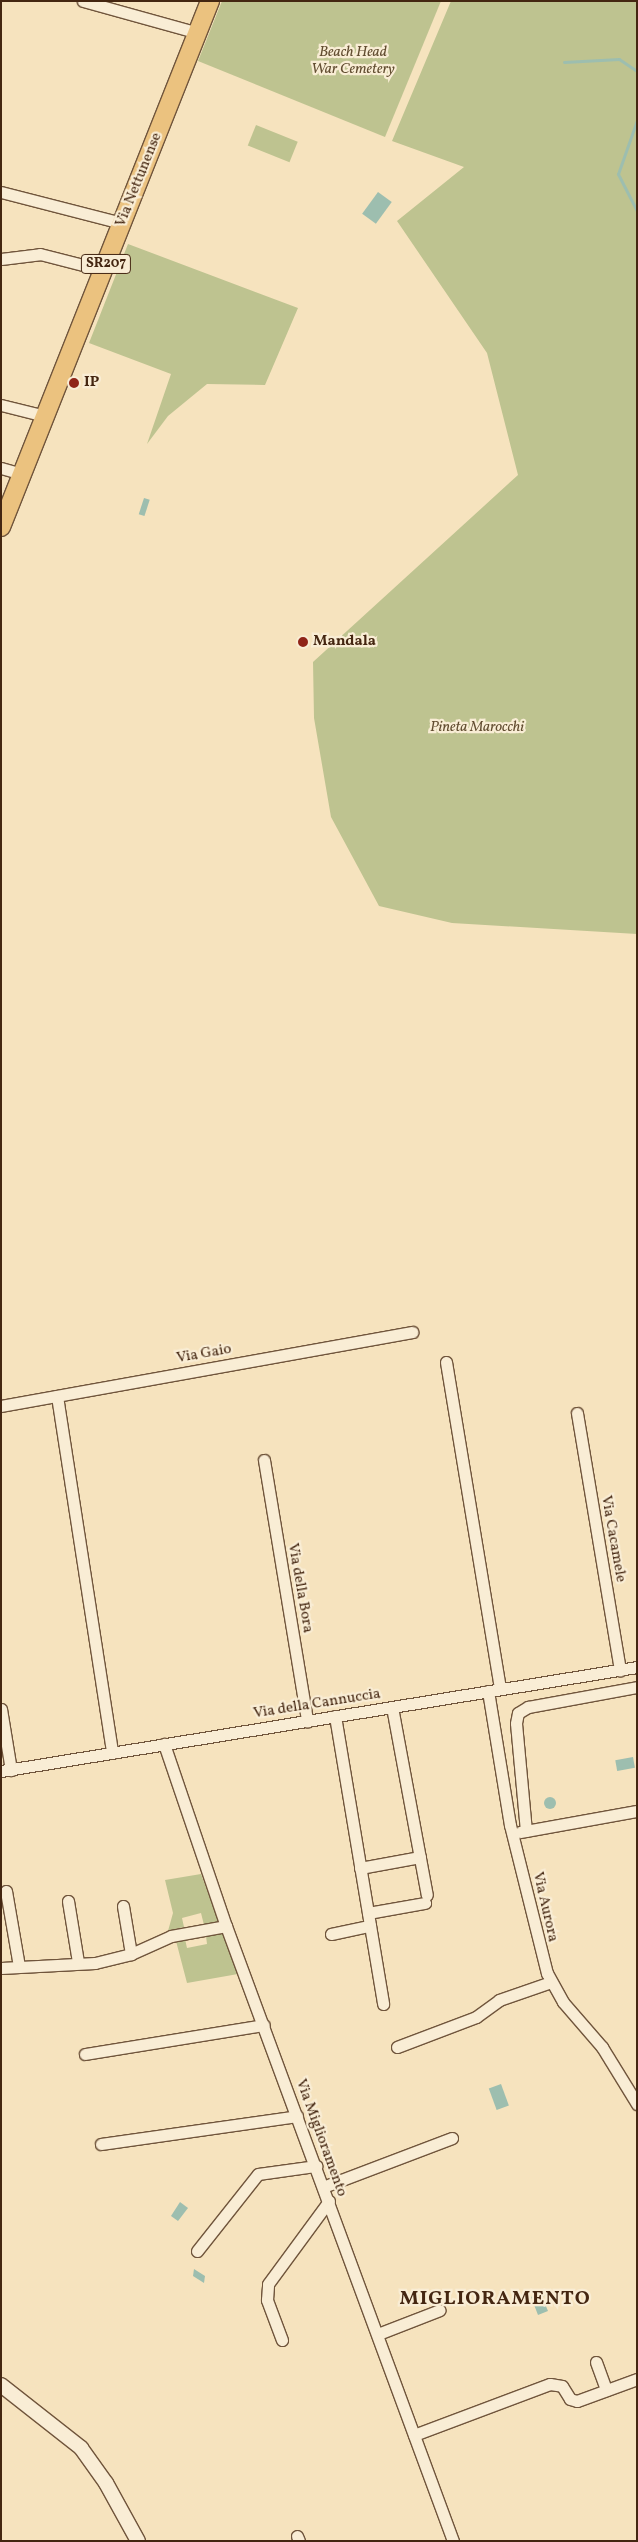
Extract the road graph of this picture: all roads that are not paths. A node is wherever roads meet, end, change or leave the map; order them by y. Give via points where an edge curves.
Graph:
1 (83, 1) edge
2 (210, 1) edge
3 (198, 33) junction
4 (1, 192) edge
5 (122, 223) junction
6 (1, 259) edge
7 (103, 270) junction
8 (1, 405) edge
9 (45, 416) junction
10 (1, 468) edge
11 (22, 474) junction
12 (1, 527) edge
13 (412, 1332) dead end
14 (446, 1362) dead end
15 (57, 1396) junction
16 (1, 1406) edge
17 (577, 1414) dead end
18 (264, 1460) dead end
19 (637, 1667) edge
20 (620, 1670) junction
21 (637, 1687) edge
22 (494, 1690) junction
23 (392, 1707) junction
24 (1, 1709) edge
25 (335, 1716) junction
26 (307, 1721) junction
27 (164, 1744) junction
28 (112, 1753) junction
29 (6, 1770) edge
30 (637, 1811) edge
31 (526, 1831) junction
32 (512, 1833) junction
33 (420, 1857) junction
34 (360, 1868) junction
35 (6, 1891) dead end
36 (68, 1900) dead end
37 (123, 1906) dead end
38 (368, 1913) junction
39 (226, 1926) junction
40 (370, 1926) junction
41 (331, 1934) dead end
42 (131, 1954) junction
43 (78, 1962) junction
44 (19, 1966) junction
45 (1, 1968) edge
46 (551, 1982) junction
47 (383, 2004) dead end
48 (264, 2025) junction
49 (397, 2046) dead end
50 (85, 2054) dead end
51 (637, 2104) edge
52 (298, 2116) junction
53 (452, 2138) dead end
54 (101, 2144) dead end
55 (316, 2166) junction
56 (323, 2186) junction
57 (329, 2201) junction
58 (197, 2251) dead end
59 (440, 2310) dead end
60 (378, 2334) junction
61 (282, 2340) dead end
62 (596, 2362) dead end
63 (637, 2379) edge
64 (1, 2386) edge
65 (606, 2390) junction
66 (414, 2435) junction
67 (133, 2540) edge
68 (453, 2541) edge

1 - 3 street
2 - 3 main road, Via Nettunense / SR207
3 - 5 main road, Via Nettunense / SR207
4 - 5 street
5 - 7 main road, Via Nettunense / SR207
6 - 7 street via 43,254
7 - 9 main road, Via Nettunense / SR207
8 - 9 street
9 - 11 main road, Via Nettunense / SR207
10 - 11 street
11 - 12 main road, Via Nettunense / SR207
13 - 15 street, Via Gaio
14 - 22 street, Via Aurora
15 - 16 street, Via Gaio
15 - 28 street
17 - 20 street, Via Cacamele
18 - 26 street, Via della Bora
19 - 20 street, Via della Cannuccia
20 - 22 street, Via della Cannuccia
21 - 31 street via 528,1707 518,1712 516,1723
22 - 23 street, Via della Cannuccia
22 - 32 street, Via Aurora
23 - 25 street, Via della Cannuccia
23 - 33 street
24 - 29 street
25 - 26 street, Via della Cannuccia
25 - 34 street
26 - 27 street, Via della Cannuccia
27 - 28 street, Via della Cannuccia
27 - 39 street, Via Miglioramento
28 - 29 street, Via della Cannuccia
30 - 31 street
31 - 32 street
32 - 46 street, Via Aurora via 537,1942
33 - 34 street
33 - 38 street via 426,1899
34 - 38 street
35 - 44 street
36 - 43 street
37 - 42 street
38 - 40 street
39 - 42 street via 166,1938
39 - 48 street, Via Miglioramento
40 - 41 street
40 - 47 street
42 - 43 street via 95,1963
43 - 44 street via 51,1967
44 - 45 street
46 - 49 street via 499,2000 476,2017
46 - 51 street, Via Aurora via 565,2005 602,2048
48 - 50 street
48 - 52 street, Via Miglioramento
52 - 54 street
52 - 55 street, Via Miglioramento
53 - 56 street
55 - 56 street, Via Miglioramento
55 - 58 street via 268,2170 255,2176
56 - 57 street, Via Miglioramento
57 - 60 street, Via Miglioramento
57 - 61 street via 268,2284 267,2300
59 - 60 street
60 - 66 street, Via Miglioramento
62 - 65 street
63 - 65 street
64 - 67 street via 81,2448 102,2477
65 - 66 street via 575,2401 562,2386 550,2384
66 - 68 street, Via Miglioramento

